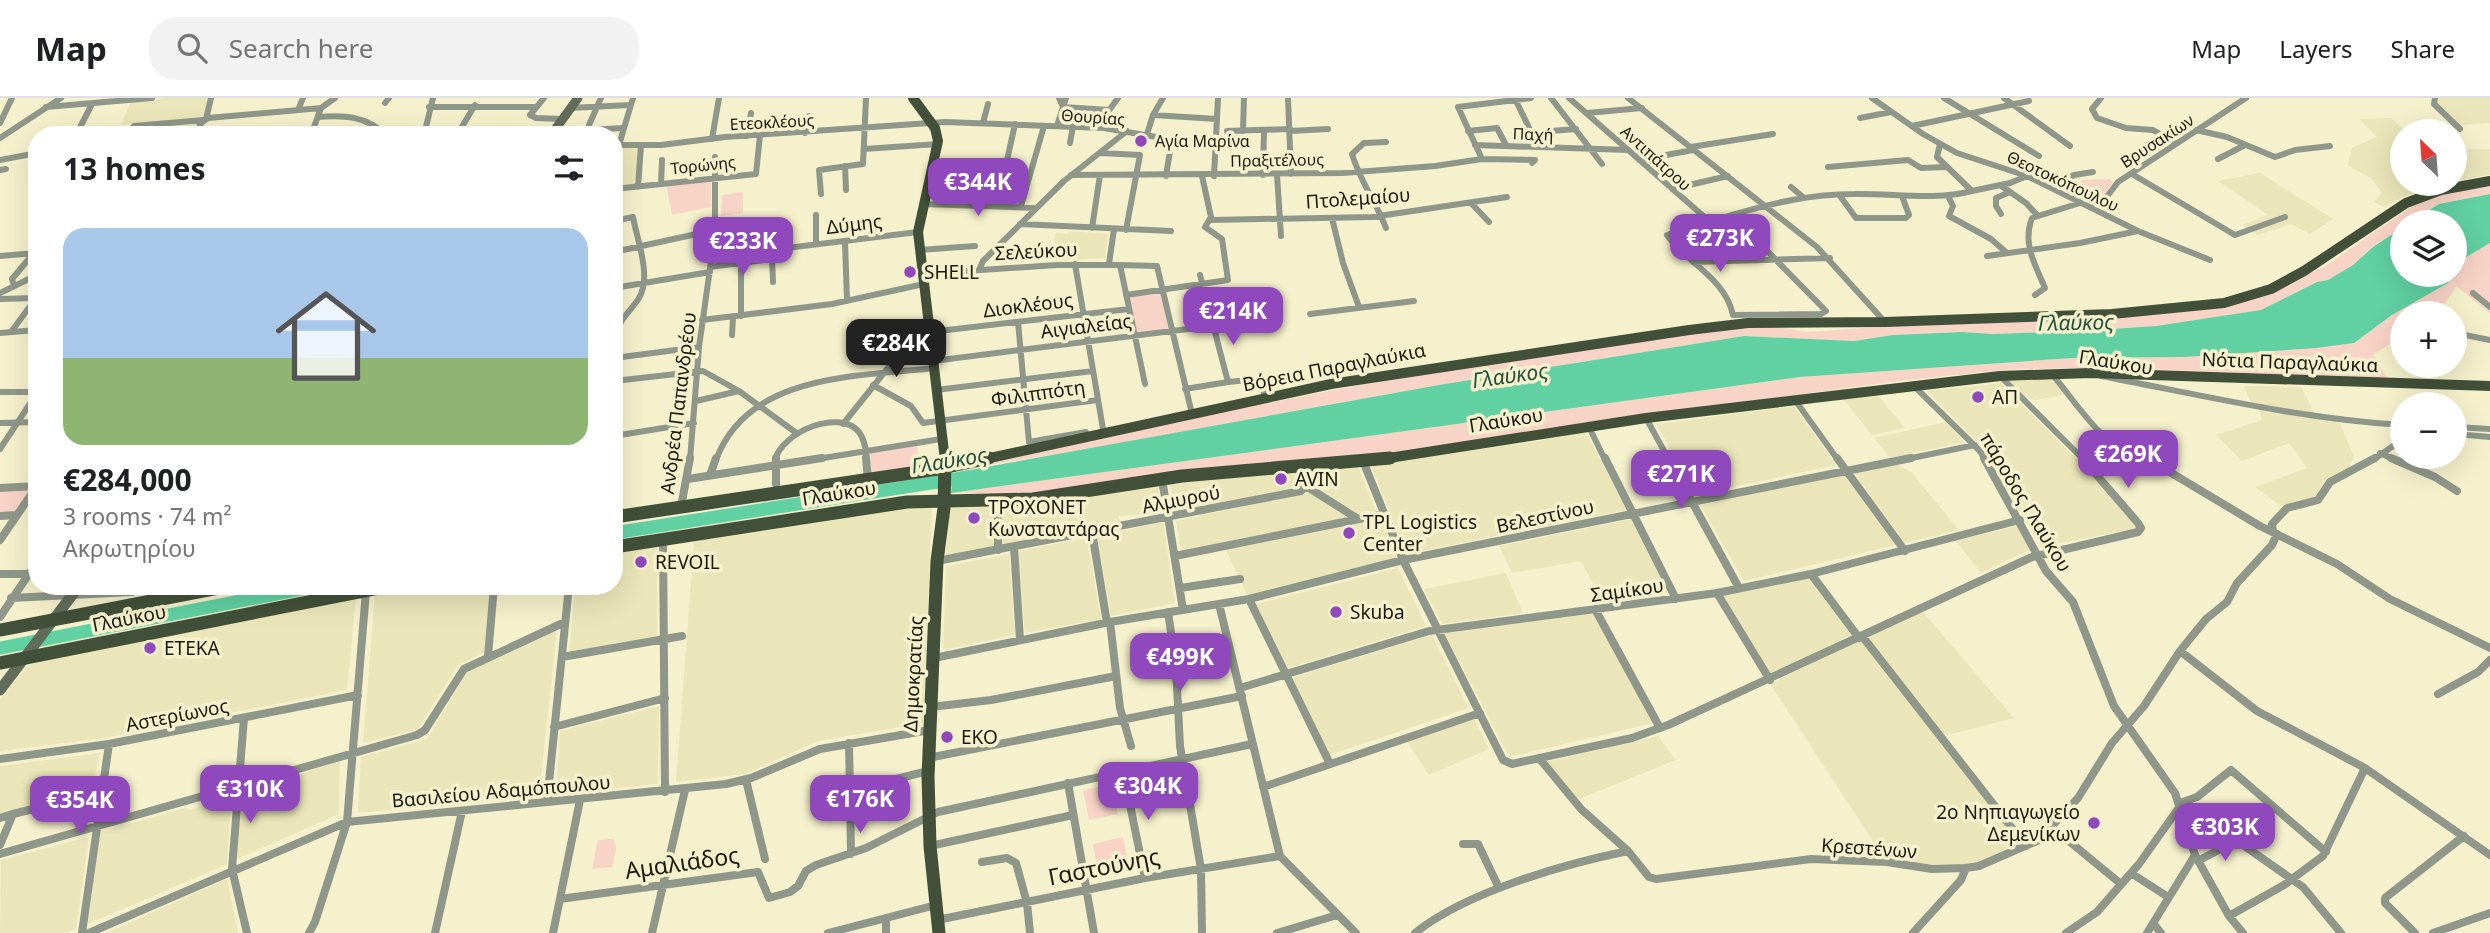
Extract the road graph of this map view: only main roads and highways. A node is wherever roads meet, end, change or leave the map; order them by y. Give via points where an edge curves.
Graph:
1 (578, 98) edge
2 (913, 98) edge
3 (557, 126) edge
4 (2490, 181) edge
5 (2090, 373) joint
6 (2490, 386) edge
7 (942, 471) junction
8 (941, 496) junction
9 (623, 516) edge
10 (623, 546) edge
11 (72, 595) edge
12 (185, 595) edge
13 (340, 595) edge
14 (53, 622) junction
15 (0, 630) edge
16 (29, 655) junction
17 (0, 663) edge
18 (0, 690) edge
19 (937, 919) edge

1 - 3 main road
2 - 7 main road, Δημοκρατίας via 937,132 918,232
4 - 7 main road, Βόρεια Παραγλαύκια via 2441,190 2406,203 2318,264 2271,289 2224,303 2152,312 1741,324 1427,367 1266,397
5 - 6 main road, Νότια Παραγλαύκια
5 - 8 main road, Γλαύκου via 1914,385 1646,418 1363,461 1162,478 1043,498
7 - 8 main road, Δημοκρατίας
7 - 9 main road, Γλαύκου
8 - 10 main road, Γλαύκου
8 - 19 main road, Δημοκρατίας via 928,764
11 - 14 main road
12 - 14 main road, Γλαύκου
13 - 16 main road, Γλαύκου
14 - 15 main road, Γλαύκου
14 - 16 main road
16 - 17 main road, Γλαύκου
16 - 18 main road

